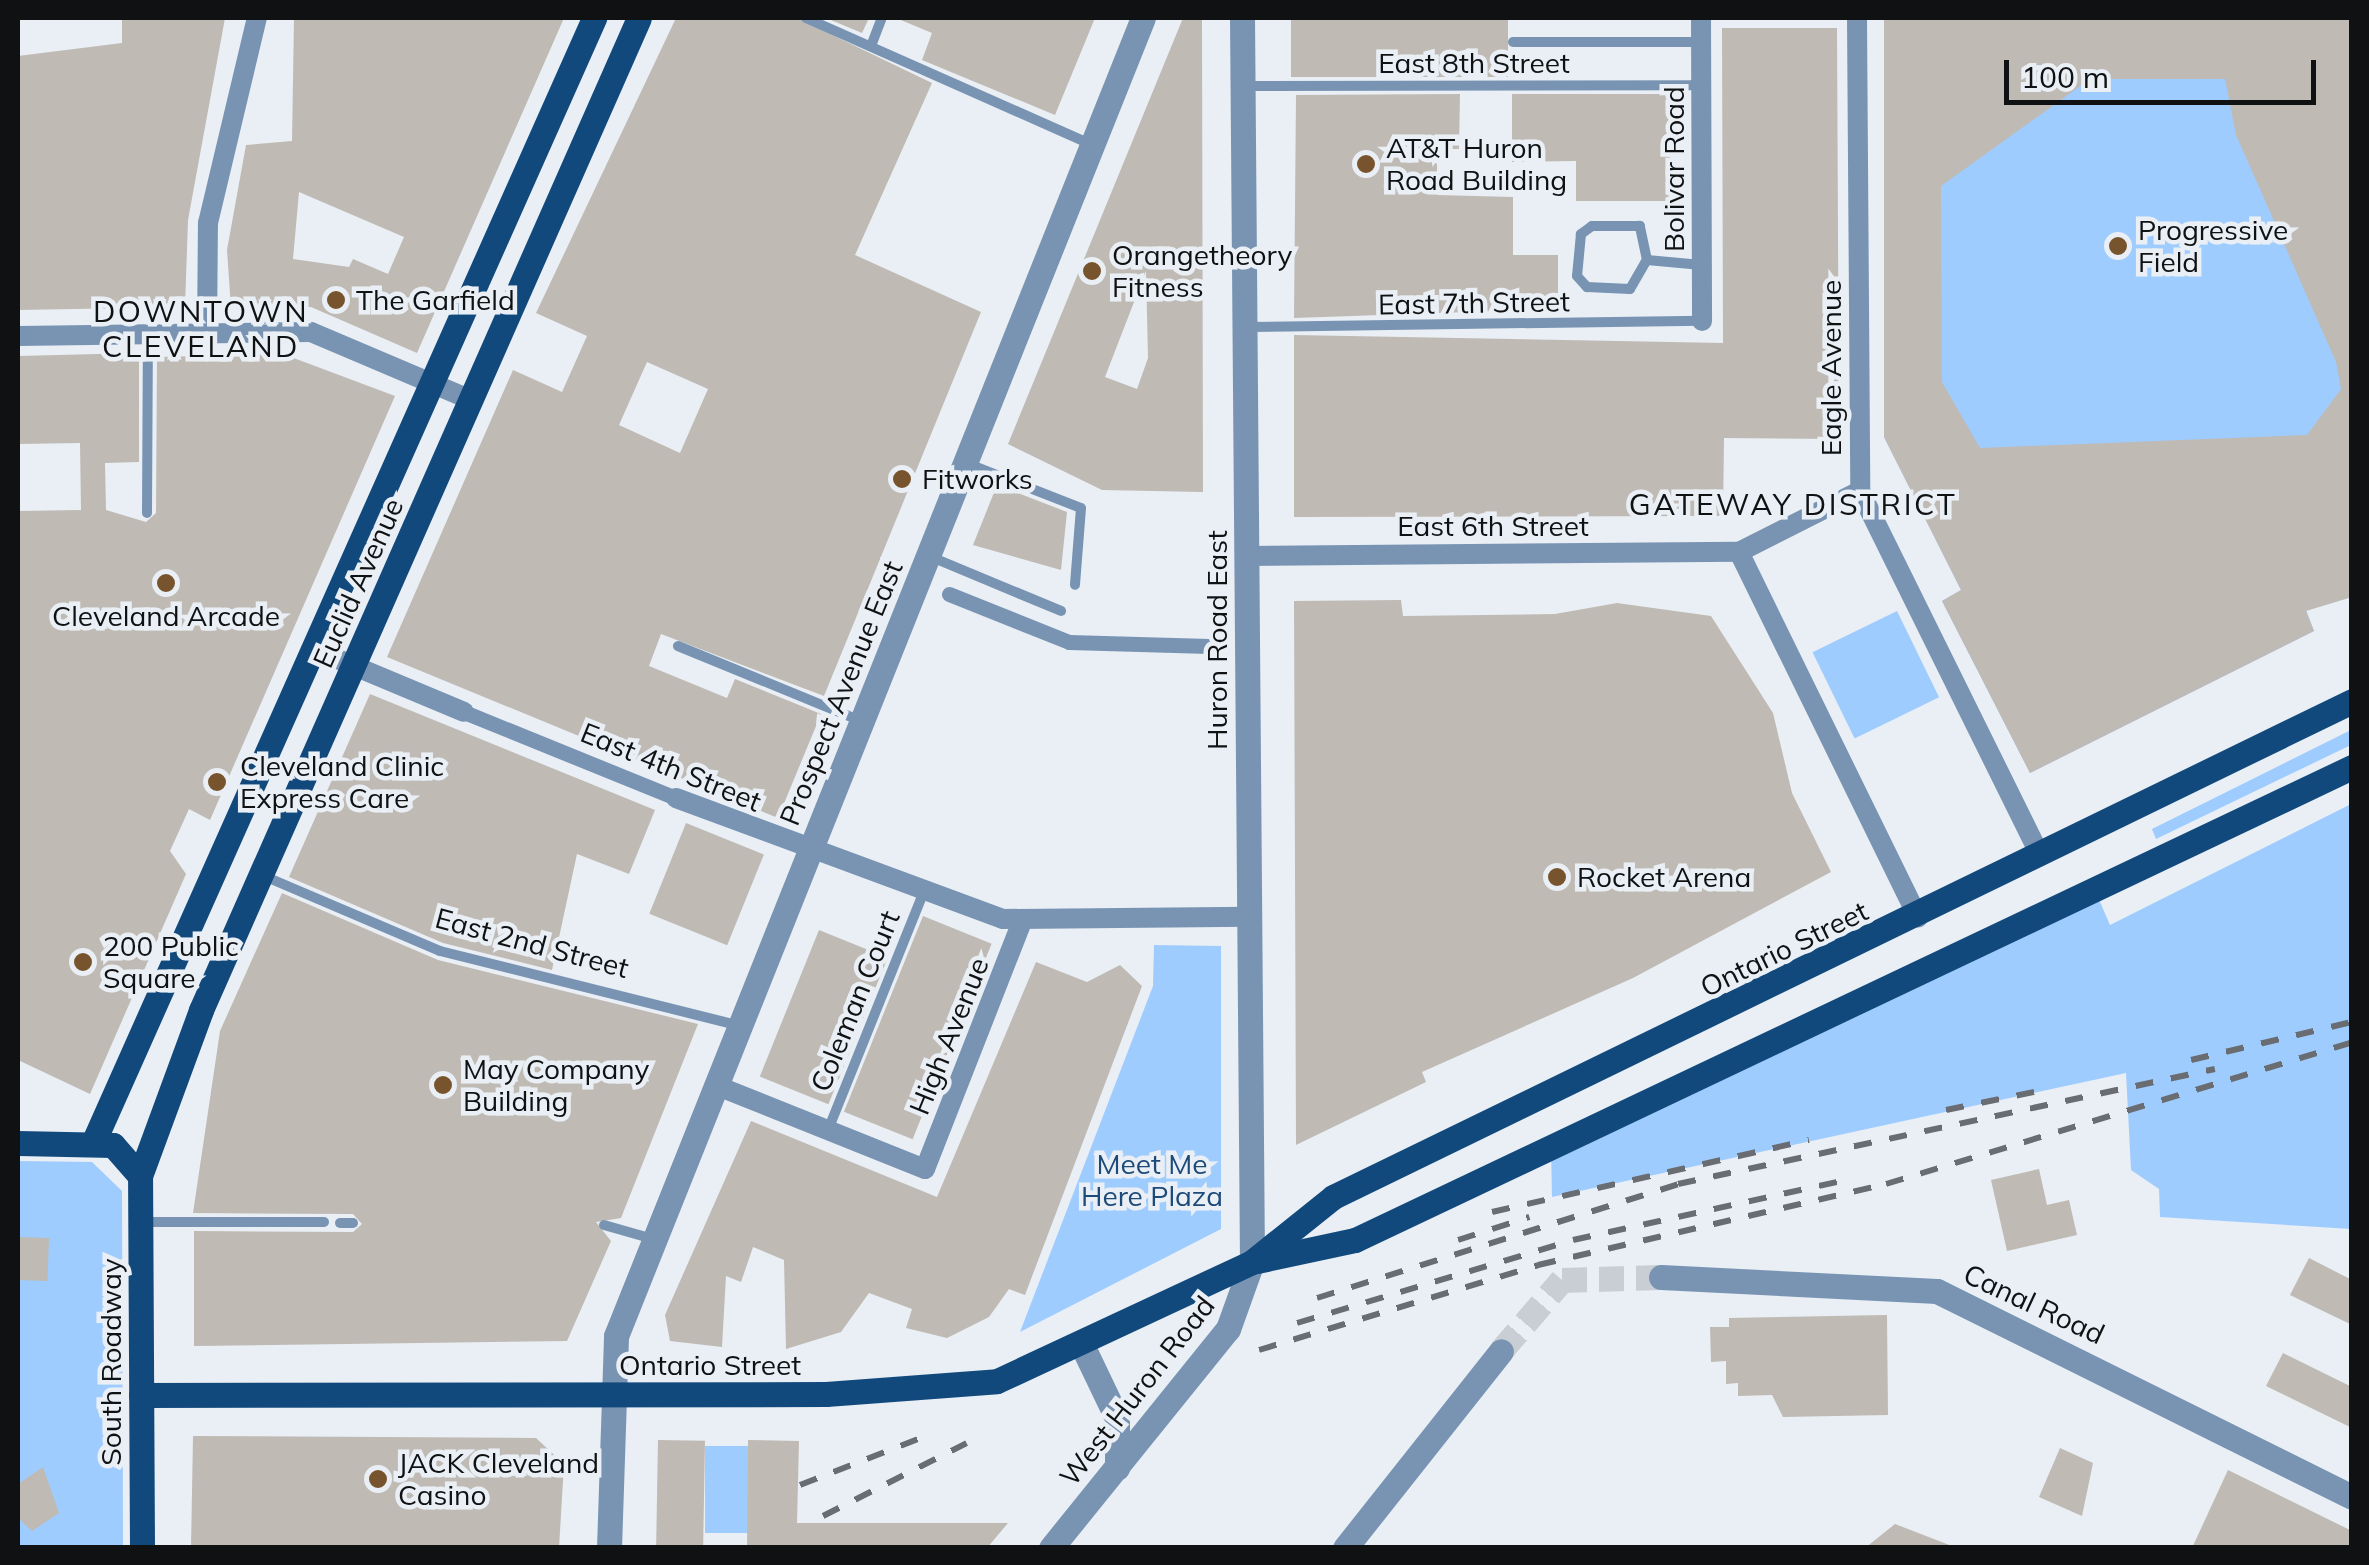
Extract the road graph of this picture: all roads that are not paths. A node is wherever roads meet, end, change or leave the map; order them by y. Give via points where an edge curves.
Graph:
1 (256, 18) edge
2 (594, 18) edge
3 (639, 18) edge
4 (806, 18) edge
5 (882, 18) edge
6 (1143, 18) edge
7 (1242, 18) edge
8 (1701, 18) edge
9 (1857, 18) edge
10 (1514, 42) dead end
11 (1702, 42) junction
12 (870, 46) junction
13 (1702, 84) junction
14 (1246, 86) junction
15 (1092, 145) junction
16 (1647, 260) junction
17 (1702, 265) junction
18 (1702, 322) joint
19 (1247, 327) junction
20 (207, 333) junction
21 (148, 334) junction
22 (18, 336) edge
23 (433, 384) junction
24 (471, 400) junction
25 (966, 462) junction
26 (1860, 491) junction
27 (147, 513) dead end
28 (1739, 552) junction
29 (928, 556) junction
30 (1247, 556) junction
31 (1075, 585) dead end
32 (949, 594) dead end
33 (1061, 610) dead end
34 (678, 646) dead end
35 (1209, 646) dead end
36 (316, 650) junction
37 (353, 667) junction
38 (2352, 701) edge
39 (464, 712) joint
40 (862, 721) junction
41 (2352, 767) edge
42 (2352, 786) edge
43 (676, 798) joint
44 (2272, 813) junction
45 (809, 851) junction
46 (2040, 856) junction
47 (261, 874) junction
48 (925, 888) junction
49 (1249, 917) junction
50 (1918, 917) junction
51 (1022, 922) junction
52 (738, 1025) junction
53 (715, 1085) junction
54 (828, 1131) junction
55 (18, 1143) edge
56 (93, 1143) junction
57 (140, 1176) junction
58 (140, 1222) junction
59 (324, 1222) dead end
60 (340, 1222) dead end
61 (354, 1223) dead end
62 (604, 1224) dead end
63 (654, 1239) junction
64 (1252, 1262) junction
65 (1660, 1277) tunnel mouth
66 (1082, 1343) junction
67 (1501, 1351) tunnel mouth
68 (609, 1395) junction
69 (141, 1396) junction
70 (1117, 1468) junction
71 (2352, 1497) edge
72 (142, 1548) edge
73 (609, 1548) edge
74 (1051, 1548) edge
75 (1345, 1548) edge

1 - 20 street via 208,223
2 - 23 main road, Euclid Avenue
3 - 24 main road, Euclid Avenue
4 - 12 lane
5 - 12 lane
6 - 15 street, Prospect Avenue East
7 - 14 street, Huron Road East
8 - 11 street, Bolivar Road
9 - 26 street, Eagle Avenue
10 - 11 lane
11 - 13 street, Bolivar Road
12 - 15 lane
13 - 14 lane, East 8th Street
13 - 17 street, Bolivar Road
14 - 19 street, Huron Road East
15 - 25 street, Prospect Avenue East
16 - 16 lane via 1630,289 1587,287 1578,276 1581,234 1592,226 1640,226
16 - 17 lane
17 - 18 street, Bolivar Road
18 - 19 lane, East 7th Street
19 - 30 street, Huron Road East
20 - 21 street
20 - 23 street via 311,332
21 - 22 street
21 - 27 lane
23 - 24 street
23 - 36 main road, Euclid Avenue
24 - 37 main road, Euclid Avenue
25 - 29 street, Prospect Avenue East
25 - 31 lane via 1081,508
26 - 28 street, East 6th Street
26 - 46 street, Eagle Avenue
28 - 30 street, East 6th Street
28 - 50 street
29 - 33 lane
29 - 40 street, Prospect Avenue East
30 - 49 street, Huron Road East
32 - 35 street via 1069,642
34 - 40 lane
36 - 37 street, East 4th Street
36 - 56 main road, Euclid Avenue
37 - 39 street, East 4th Street
37 - 47 main road, Euclid Avenue
38 - 46 main road, Ontario Street
39 - 43 street, East 4th Street
40 - 45 street, Prospect Avenue East
41 - 44 main road, Ontario Street
42 - 44 main road
43 - 45 street, East 4th Street
44 - 64 main road, Ontario Street via 1356,1240
45 - 48 street, East 4th Street
45 - 52 street, Prospect Avenue East
46 - 50 main road, Ontario Street
47 - 52 lane, East 2nd Street via 440,951
47 - 57 main road, Euclid Avenue
48 - 51 street, East 4th Street
48 - 54 lane, Coleman Court
49 - 51 street, East 4th Street
49 - 64 street, Huron Road East
50 - 64 main road, Ontario Street via 1333,1197
51 - 54 street, High Avenue via 925,1169
52 - 53 street, Prospect Avenue East
53 - 54 street
53 - 63 street, Prospect Avenue East
55 - 56 main road
56 - 57 main road via 120,1149
57 - 58 main road, South Roadway
58 - 59 lane
58 - 69 main road, South Roadway
60 - 61 lane
62 - 63 lane
63 - 68 street, Prospect Avenue East via 616,1336
64 - 66 main road, Ontario Street
64 - 70 street, West Huron Road via 1228,1329
65 - 71 street, Canal Road via 1936,1291
66 - 68 main road, Ontario Street via 958,1391
66 - 70 street via 1117,1418
67 - 75 street
68 - 69 main road, Ontario Street
68 - 73 street, Prospect Avenue East
69 - 72 main road, South Roadway
70 - 74 street, West Huron Road

